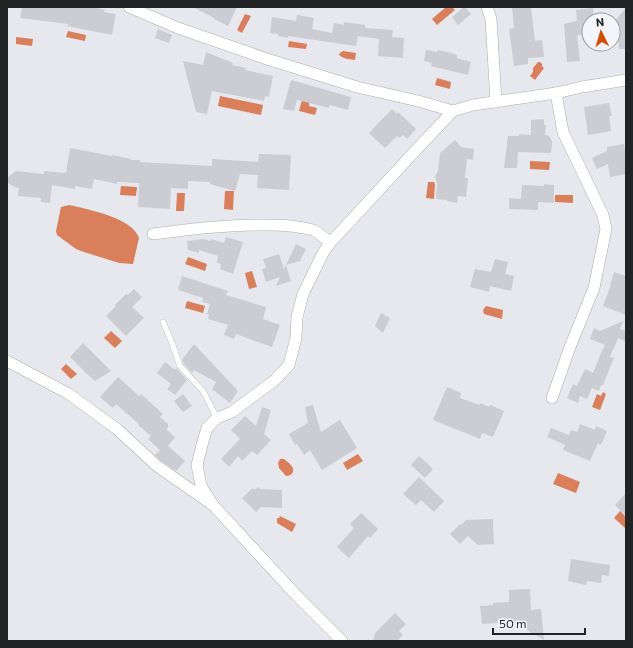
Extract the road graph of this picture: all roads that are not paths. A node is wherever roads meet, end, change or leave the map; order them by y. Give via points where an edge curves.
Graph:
1 (129, 7) edge
2 (487, 7) edge
3 (626, 80) edge
4 (556, 93) junction
5 (496, 102) junction
6 (453, 111) junction
7 (153, 234) dead end
8 (330, 243) junction
9 (164, 322) dead end
10 (7, 361) edge
11 (552, 398) dead end
12 (217, 418) junction
13 (212, 505) junction
14 (342, 641) edge

1 - 6 street via 178,28 274,61 357,87
2 - 5 street via 491,19
3 - 4 street
4 - 5 street
4 - 11 street via 563,132 603,215 606,230 594,288
5 - 6 street
6 - 8 street
7 - 8 street via 259,224 294,226 314,231
8 - 12 street via 303,294 289,365 275,380 232,412
9 - 12 lane via 180,366 203,392
10 - 13 street via 68,394 117,428 157,466
12 - 13 street via 207,428 197,465 201,486
13 - 14 street

